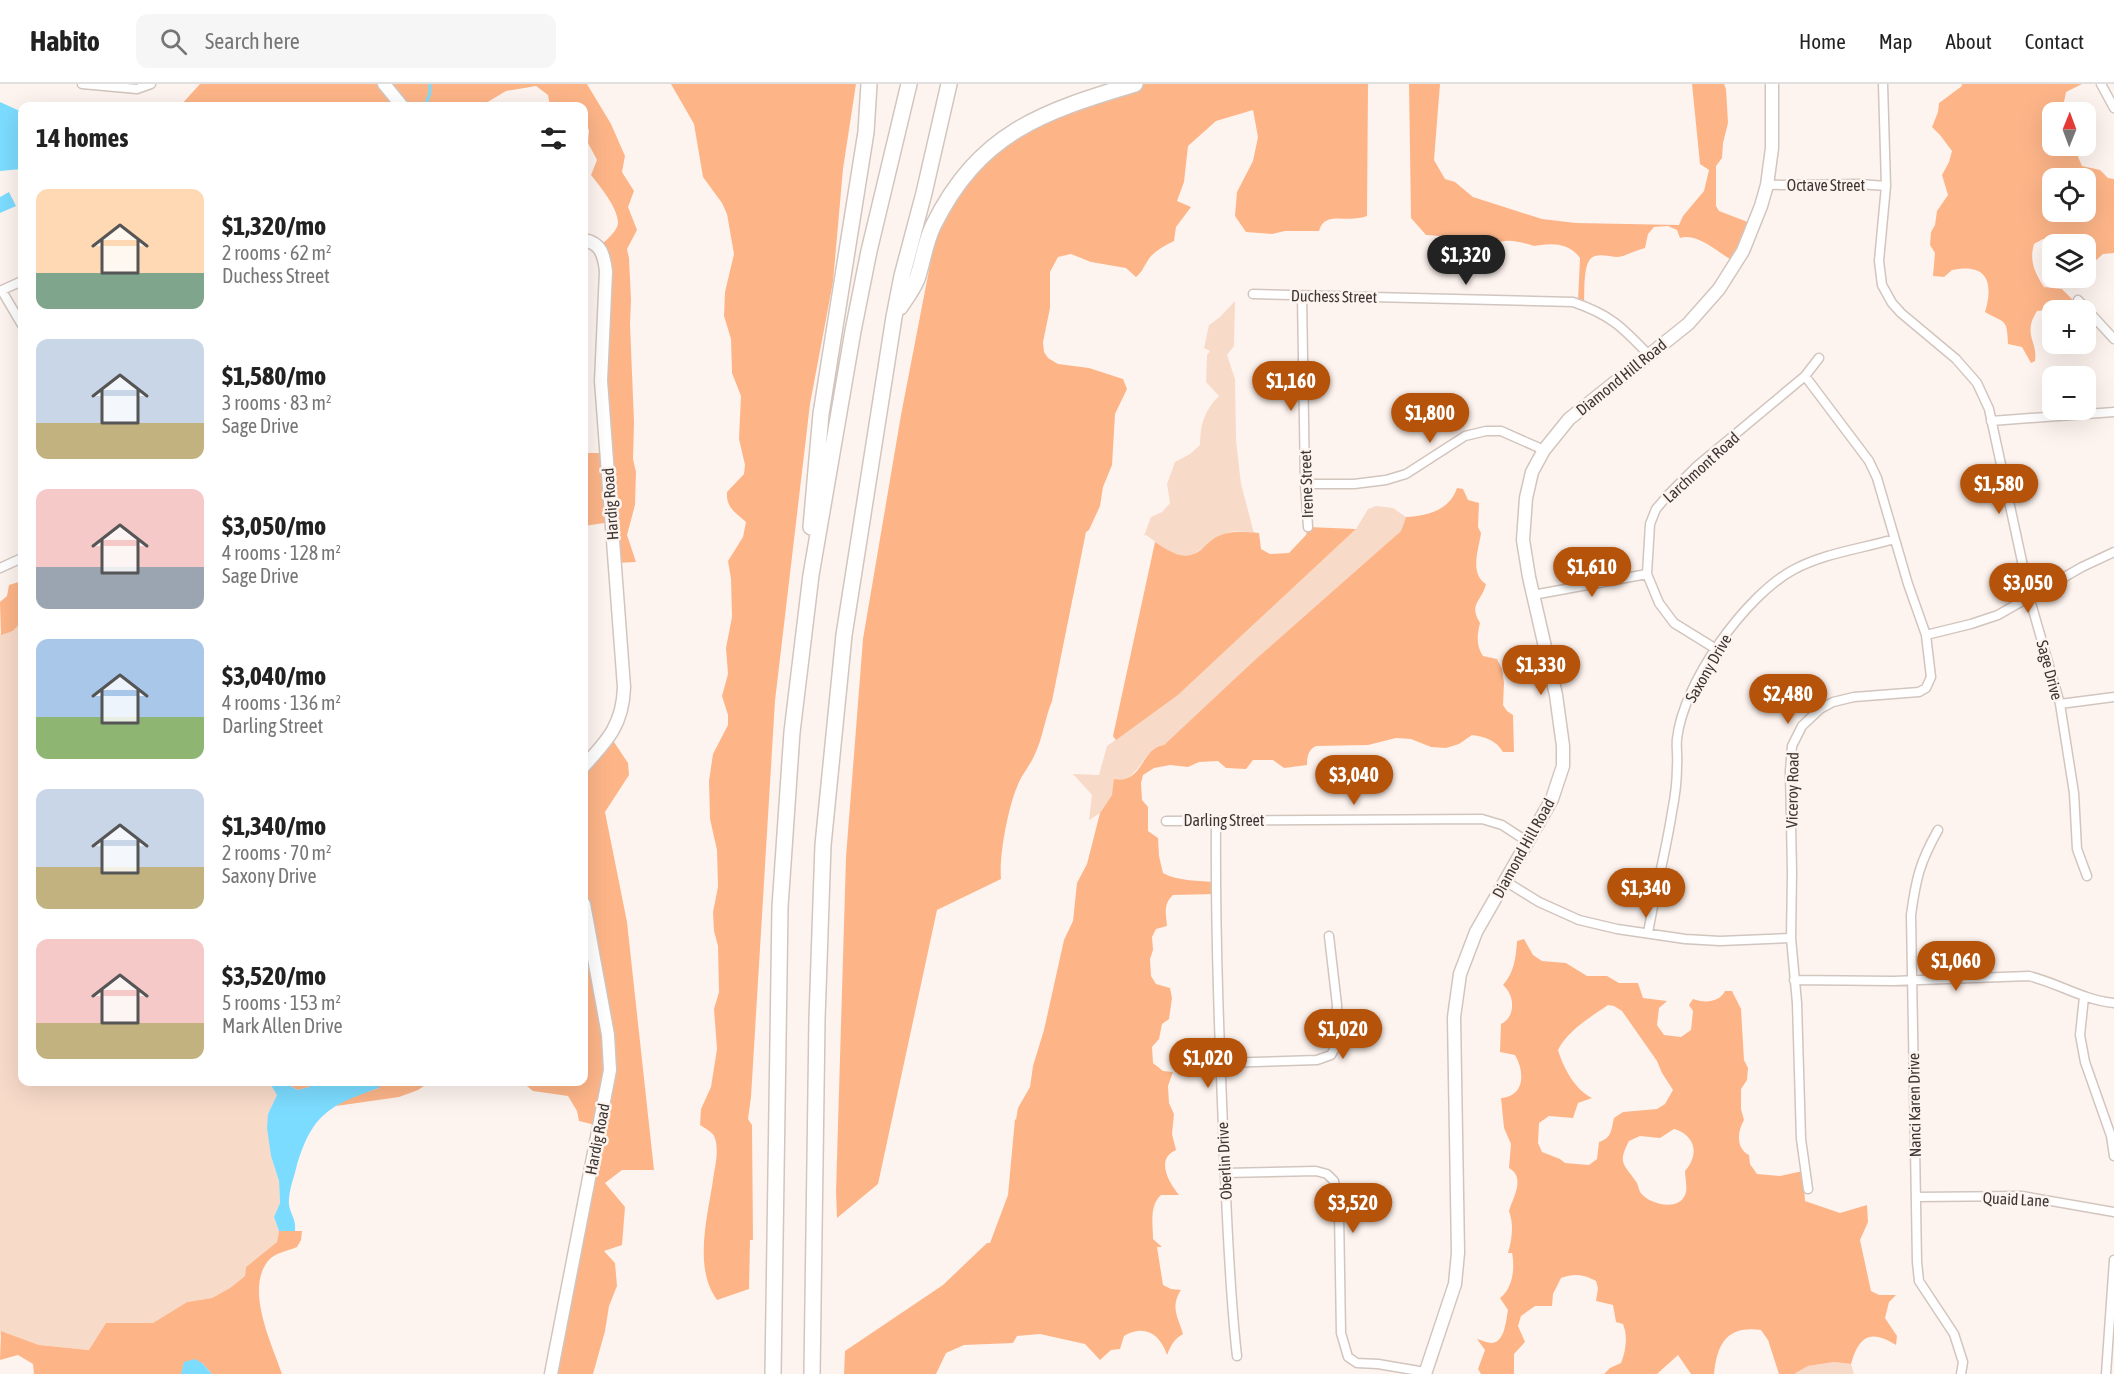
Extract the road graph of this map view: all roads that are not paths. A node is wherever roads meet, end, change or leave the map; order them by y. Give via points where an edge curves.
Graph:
1 (82, 84) edge
2 (151, 84) edge
3 (384, 84) edge
4 (869, 84) edge
5 (909, 84) edge
6 (949, 84) edge
7 (1135, 84) edge
8 (1772, 84) edge
9 (1883, 84) edge
10 (2101, 84) edge
11 (399, 102) edge
12 (2114, 108) edge
13 (1767, 185) junction
14 (1886, 186) junction
15 (588, 241) edge
16 (18, 283) edge
17 (1, 291) edge
18 (1253, 294) dead end
19 (1302, 296) junction
20 (894, 317) junction
21 (18, 319) edge
22 (2096, 320) edge
23 (2114, 339) edge
24 (1649, 355) junction
25 (1819, 358) dead end
26 (1805, 376) junction
27 (2114, 412) edge
28 (1991, 421) junction
29 (1544, 450) junction
30 (1305, 484) junction
31 (1308, 527) dead end
32 (1894, 539) junction
33 (2114, 552) edge
34 (18, 560) edge
35 (0, 568) edge
36 (1647, 574) junction
37 (1533, 595) junction
38 (2031, 597) junction
39 (804, 627) junction
40 (1926, 635) junction
41 (1716, 649) junction
42 (2114, 697) edge
43 (2060, 704) junction
44 (588, 761) edge
45 (1166, 820) dead end
46 (1216, 821) junction
47 (1938, 830) dead end
48 (1528, 842) junction
49 (2086, 876) dead end
50 (1504, 881) junction
51 (588, 926) edge
52 (1648, 933) junction
53 (1329, 936) dead end
54 (1791, 938) junction
55 (1794, 980) junction
56 (1914, 980) junction
57 (2084, 997) junction
58 (2114, 1003) edge
59 (1220, 1063) junction
60 (2114, 1156) edge
61 (1226, 1173) junction
62 (1808, 1189) dead end
63 (1916, 1197) junction
64 (2114, 1212) edge
65 (2114, 1260) edge
66 (1237, 1356) dead end
67 (1425, 1373) edge
68 (551, 1374) edge
69 (773, 1374) edge
70 (812, 1374) edge
71 (1961, 1374) edge
72 (2106, 1374) edge

1 - 2 street via 137,89
3 - 11 street
4 - 39 highway via 866,132 819,424
5 - 39 highway via 852,331
6 - 20 highway
7 - 20 highway via 1044,114 984,153 952,191 939,214 927,237 916,281
8 - 13 street, Diamond Hill Road via 1772,148
9 - 14 street
10 - 12 street
13 - 14 street, Octave Street
13 - 24 street, Diamond Hill Road via 1743,251 1719,289 1688,324
14 - 28 street, Sage Drive via 1879,261 1882,285 1892,303 1956,359 1977,383
15 - 44 street, Hardig Road via 600,248 606,271 601,381 624,687 616,725
16 - 17 street
17 - 21 street
18 - 19 street, Duchess Street
19 - 24 street, Duchess Street via 1574,302 1597,310 1620,325
19 - 30 street, Irene Street
20 - 70 highway via 844,635 823,845
22 - 23 street
24 - 29 street, Diamond Hill Road via 1569,419
25 - 26 street, Larchmont Road
26 - 32 street, Viceroy Road via 1869,461
26 - 36 street, Larchmont Road via 1697,466 1656,508 1650,525
27 - 28 street
28 - 38 street, Sage Drive
29 - 30 street via 1501,431 1486,431 1466,436 1406,474 1386,480
29 - 37 street, Diamond Hill Road via 1532,472 1526,498 1523,540
30 - 31 street, Irene Street
32 - 40 street, Viceroy Road
32 - 41 street, Saxony Drive via 1830,555 1794,569 1768,587 1738,618
33 - 38 street
34 - 35 street
36 - 37 street
36 - 41 street, Larchmont Road via 1659,603 1674,623
37 - 48 street, Diamond Hill Road via 1557,695 1563,766 1552,799
38 - 40 street via 1998,615
38 - 43 street, Sage Drive
39 - 69 highway via 788,778 780,907
40 - 54 street, Viceroy Road via 1931,677 1926,688 1833,702 1802,726 1792,746
41 - 52 street, Saxony Drive via 1682,715 1672,813
42 - 43 street
43 - 49 street, Sage Drive via 2074,793 2077,849
45 - 46 street, Darling Street
46 - 48 street, Darling Street via 1482,819 1502,825
46 - 59 street, Oberlin Drive
47 - 56 street, Nanci Karen Drive via 1924,854 1916,880 1911,915
48 - 50 street, Diamond Hill Road
50 - 52 street via 1579,920
50 - 67 street, Diamond Hill Road via 1476,932 1460,974 1454,1027 1458,1253 1455,1284
51 - 68 street, Hardig Road via 608,1035 610,1070
52 - 54 street via 1720,941
53 - 59 street via 1337,1005 1336,1046 1330,1055 1317,1060
54 - 55 street, Viceroy Road
55 - 56 street
55 - 62 street, Viceroy Road via 1801,1139
56 - 57 street via 2029,976
56 - 63 street, Nanci Karen Drive
57 - 58 street
57 - 60 street via 2080,1035 2085,1062
59 - 61 street, Oberlin Drive
61 - 66 street, Oberlin Drive via 1230,1298
61 - 67 street via 1316,1172 1327,1174 1334,1181 1339,1212 1341,1332 1348,1357 1357,1364
63 - 64 street, Quaid Lane via 2022,1196
63 - 71 street, Nanci Karen Drive via 1919,1281 1954,1334 1963,1362
65 - 72 street

